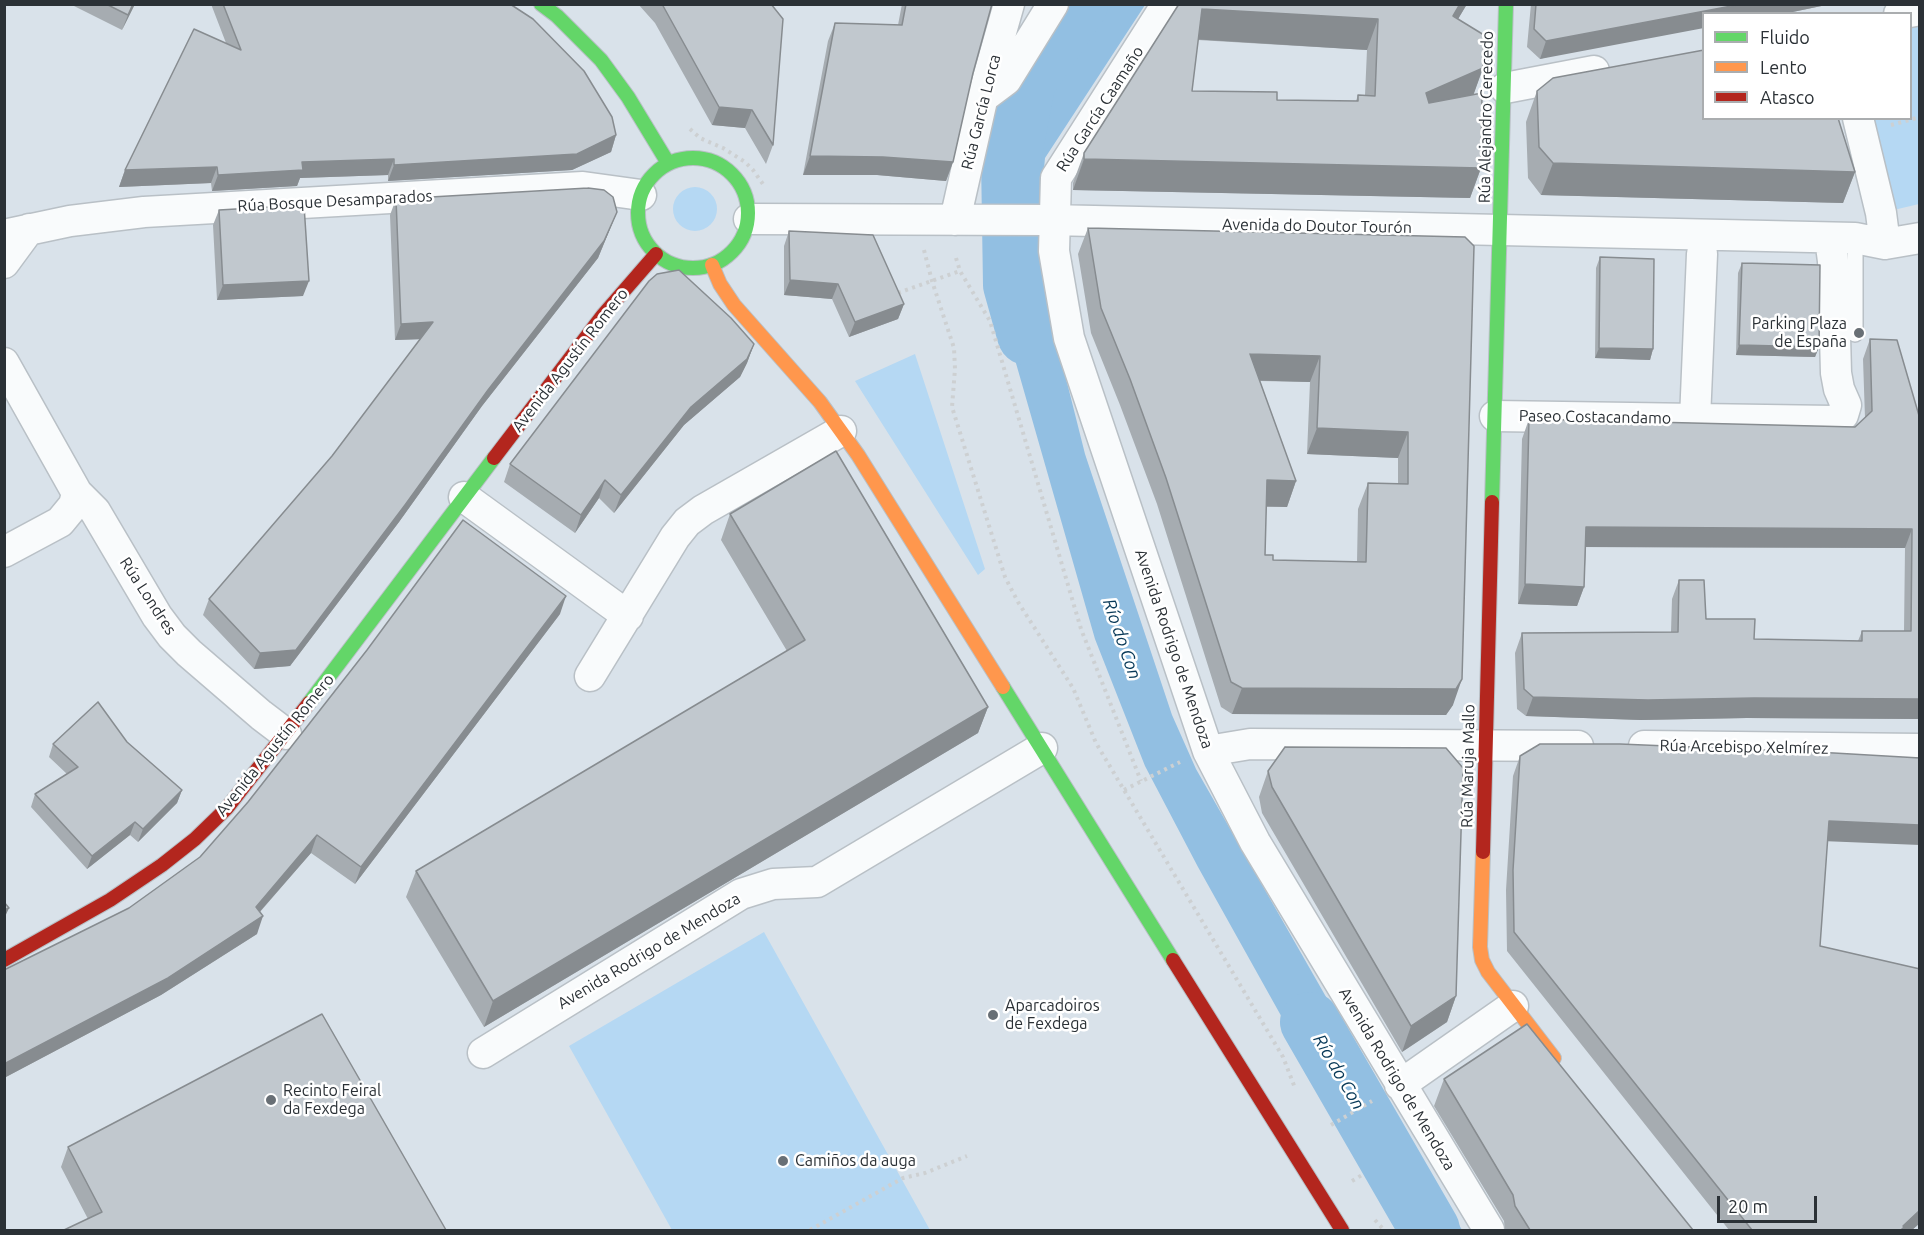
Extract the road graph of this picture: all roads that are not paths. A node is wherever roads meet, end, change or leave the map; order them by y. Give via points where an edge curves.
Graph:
1 (541, 4) edge
2 (1009, 4) edge
3 (1053, 4) edge
4 (1167, 4) edge
5 (1506, 4) edge
6 (1622, 66) edge
7 (1505, 88) junction
8 (984, 96) junction
9 (1871, 123) edge
10 (668, 163) junction
11 (641, 195) junction
12 (749, 219) junction
13 (963, 220) junction
14 (1050, 221) junction
15 (1501, 230) junction
16 (17, 232) edge
17 (1843, 238) junction
18 (1920, 238) edge
19 (1885, 244) junction
20 (656, 254) junction
21 (1701, 254) dead end
22 (4, 263) edge
23 (712, 265) junction
24 (1855, 334) dead end
25 (4, 363) edge
26 (1495, 416) junction
27 (1695, 419) junction
28 (841, 431) junction
29 (77, 493) junction
30 (464, 497) junction
31 (4, 552) edge
32 (628, 616) junction
33 (590, 676) dead end
34 (286, 734) junction
35 (1484, 745) junction
36 (1042, 748) junction
37 (1920, 749) edge
38 (1197, 755) junction
39 (4, 960) edge
40 (1513, 1006) junction
41 (483, 1053) dead end
42 (1565, 1072) edge
43 (1387, 1092) junction
44 (1342, 1230) edge
45 (1489, 1230) edge

1 - 10 street via 601,60
2 - 8 street, Rúa García Lorca
3 - 8 street via 1006,80
4 - 14 street, Rúa García Caamaño via 1056,177
5 - 7 street, Rúa Alejandro Cerecedo
6 - 7 street
7 - 15 street, Rúa Alejandro Cerecedo
8 - 13 street, Rúa García Lorca
9 - 19 street
10 - 11 street via 656,171
10 - 12 street via 701,158 718,163 742,186
11 - 16 street, Rúa Bosque Desamparados via 584,187 144,212
11 - 20 street via 640,227
12 - 13 street, Avenida do Doutor Tourón
12 - 23 street via 737,248
13 - 14 street, Avenida do Doutor Tourón
14 - 15 street, Avenida do Doutor Tourón
14 - 38 street, Avenida Rodrigo de Mendoza via 1069,338
15 - 17 street, Avenida do Doutor Tourón
15 - 26 street, Rúa Maruja Mallo
16 - 22 street, Rúa Bosque Desamparados
17 - 19 street, Avenida do Doutor Tourón
17 - 24 lane
17 - 27 street, Paseo Costacandamo via 1833,261 1836,373 1846,405 1843,415 1833,421
18 - 19 street
20 - 23 street via 682,268
20 - 30 street, Avenida Agustín Romero via 609,308
21 - 27 street, Paseo Costacandamo
23 - 28 street via 734,305
25 - 29 street, Rúa Londres
26 - 27 street, Paseo Costacandamo
26 - 35 street, Rúa Maruja Mallo
28 - 32 street via 687,522
28 - 36 street
29 - 31 street via 74,505 60,522
29 - 34 street, Rúa Londres via 95,511 172,636
30 - 32 street
30 - 34 street, Avenida Agustín Romero
32 - 33 street
34 - 39 street, Avenida Agustín Romero via 227,808 195,839 110,900
35 - 37 street, Rúa Arcebispo Xelmírez
35 - 38 street, Rúa Arcebispo Xelmírez via 1250,744
35 - 40 street, Rúa Maruja Mallo via 1480,947 1488,972
36 - 41 street, Avenida Rodrigo de Mendoza via 817,882 773,884 741,894
36 - 44 street
38 - 43 street, Avenida Rodrigo de Mendoza via 1256,842
40 - 42 street, Rúa Maruja Mallo
40 - 43 street
43 - 45 street, Avenida Rodrigo de Mendoza

